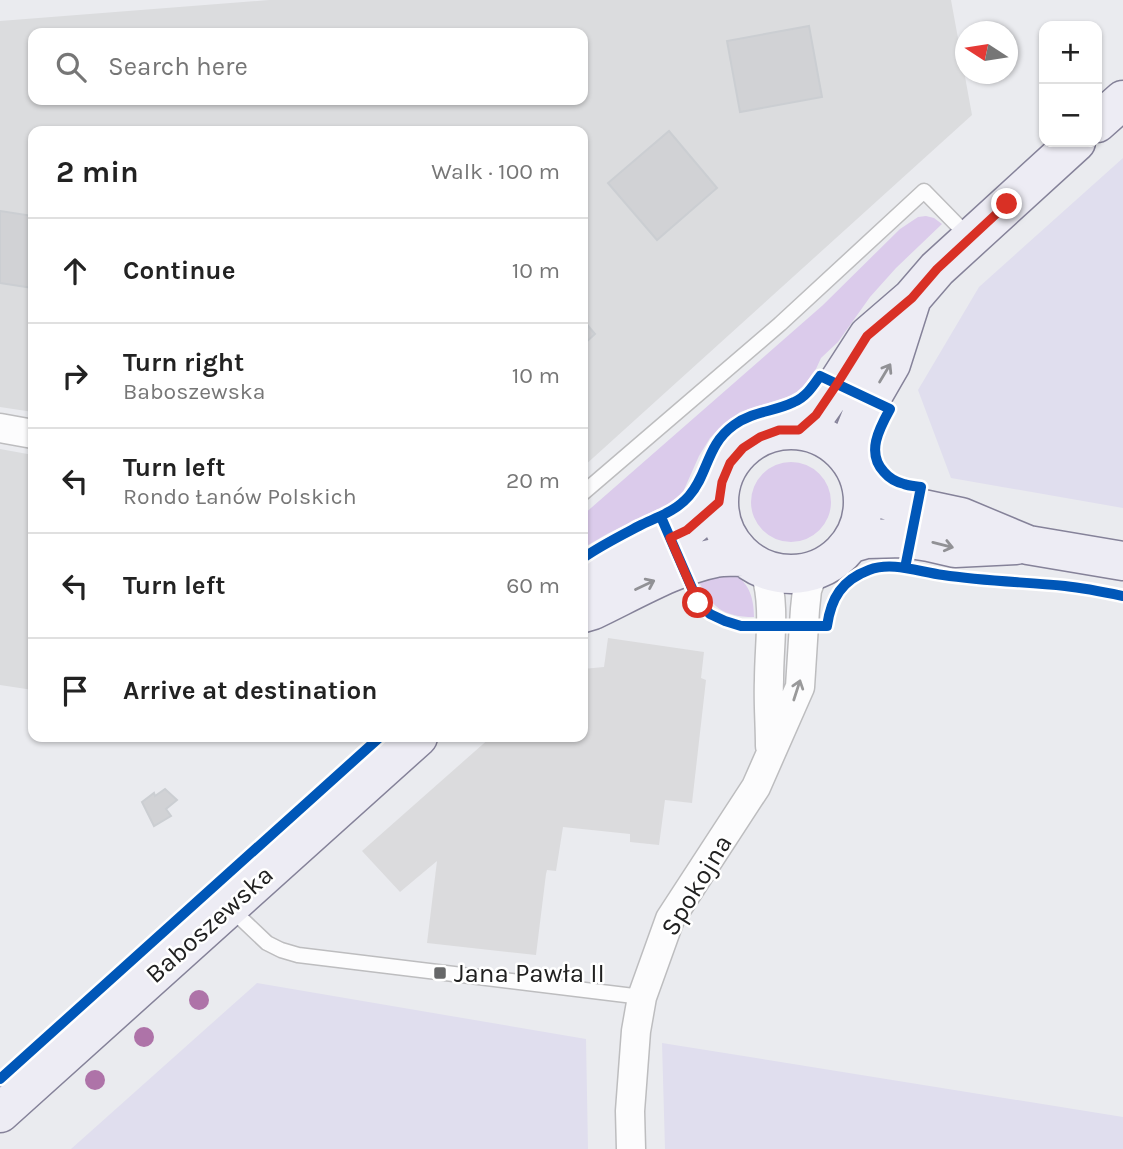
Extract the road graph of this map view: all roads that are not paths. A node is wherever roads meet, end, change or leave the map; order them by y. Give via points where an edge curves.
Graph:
1 (1123, 100) edge
2 (1102, 119) edge
3 (1070, 147) edge
4 (970, 238) junction
5 (912, 298) junction
6 (0, 428) edge
7 (799, 430) junction
8 (28, 433) edge
9 (855, 473) junction
10 (588, 489) edge
11 (719, 502) junction
12 (852, 543) junction
13 (1028, 545) junction
14 (1123, 561) edge
15 (754, 564) junction
16 (814, 571) junction
17 (588, 579) edge
18 (588, 612) edge
19 (412, 742) edge
20 (770, 753) junction
21 (229, 906) junction
22 (642, 997) junction
23 (0, 1112) edge
24 (631, 1149) edge

1 - 2 street
3 - 4 street
4 - 5 street
4 - 10 lane via 924,191 780,324
5 - 7 street via 867,336 816,415
9 -> 5 street via 853,436 891,364
6 - 8 street
7 - 9 street via 835,444
7 - 11 street via 779,430 743,448 730,463
9 - 12 street via 863,508
9 - 13 street via 882,499 961,517
11 - 15 street via 729,541
11 - 17 street via 687,530
12 -> 13 street via 892,538 955,548
12 - 16 street
13 - 14 street
15 - 16 street via 784,575
18 -> 15 street via 698,563 717,558
15 - 20 street, Spokojna via 770,586
20 -> 16 street, Spokojna via 800,687 807,590
19 - 21 street, Baboszewska
20 - 22 street, Spokojna via 756,787 670,919
21 - 22 lane via 267,943 298,955
21 - 23 street, Baboszewska
22 - 24 street, Spokojna via 631,1097

